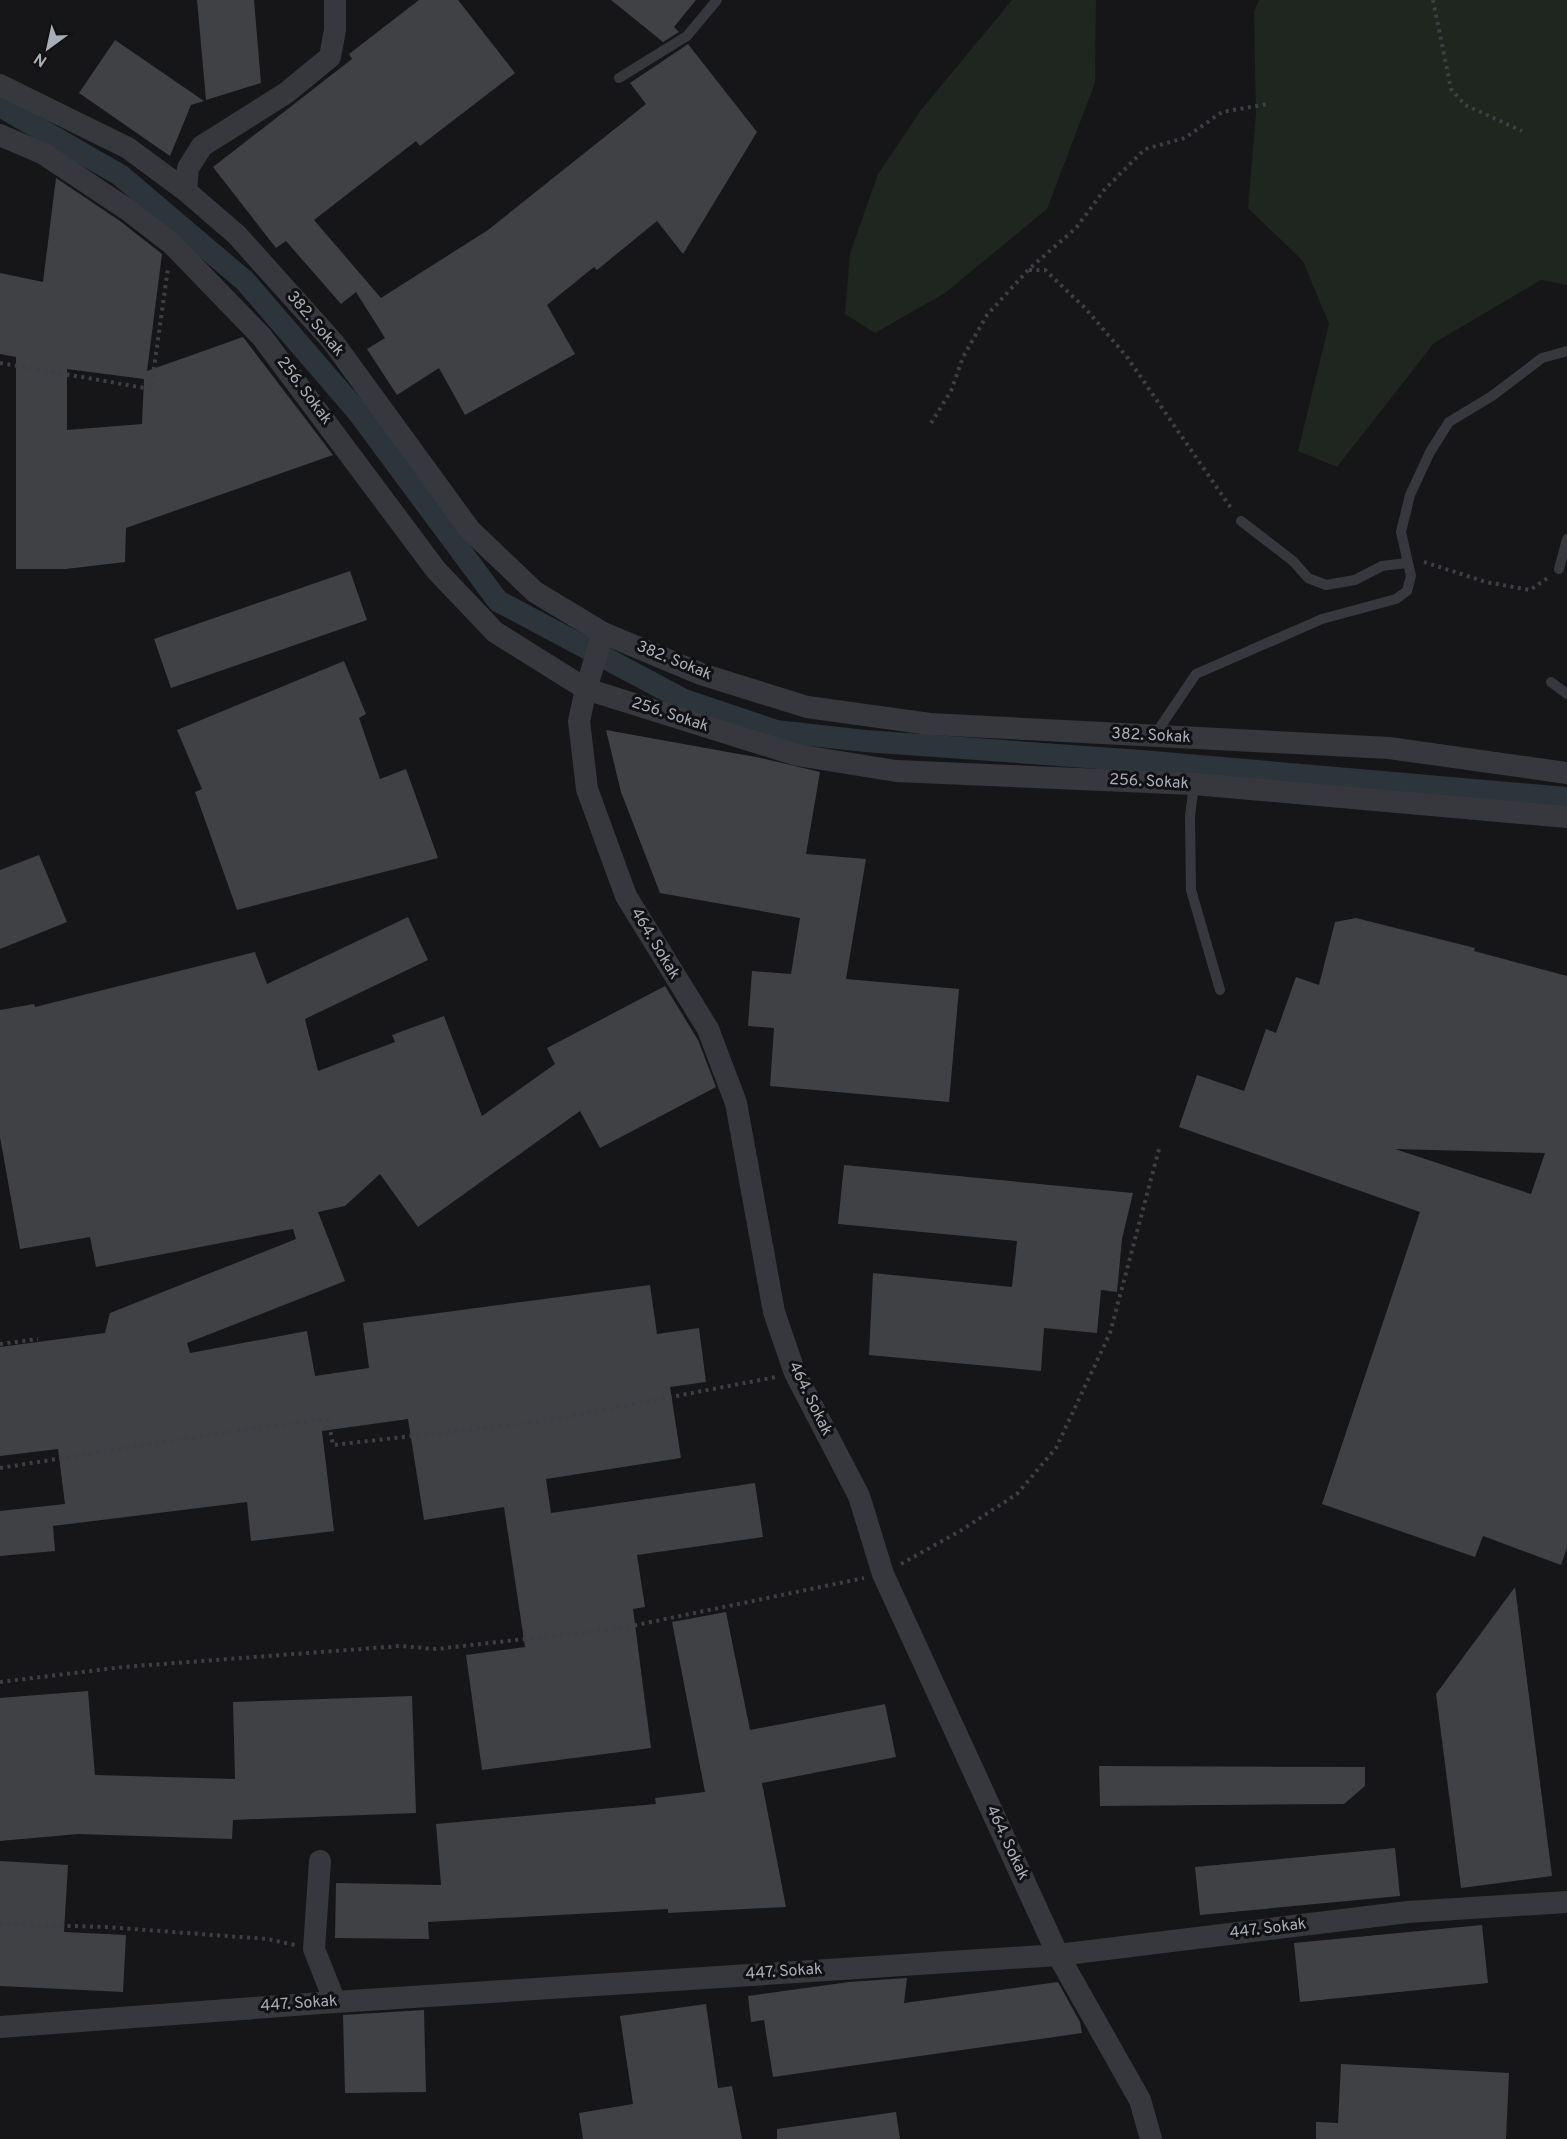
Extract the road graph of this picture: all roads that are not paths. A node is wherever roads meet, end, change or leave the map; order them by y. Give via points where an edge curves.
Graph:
1 (335, 0) edge
2 (717, 0) edge
3 (619, 78) dead end
4 (0, 85) edge
5 (0, 135) edge
6 (186, 191) junction
7 (1567, 351) edge
8 (1241, 521) road end
9 (1567, 539) edge
10 (1406, 563) junction
11 (1559, 569) road end
12 (603, 634) junction
13 (588, 680) junction
14 (1551, 682) dead end
15 (1567, 694) edge
16 (1154, 736) junction
17 (1567, 772) edge
18 (1194, 784) junction
19 (1567, 817) edge
20 (1220, 990) dead end
21 (320, 1861) dead end
22 (1567, 1902) edge
23 (1058, 1954) junction
24 (335, 2001) junction
25 (0, 2027) edge
26 (1151, 2139) edge

1 - 6 street via 336,30 330,57 286,93 202,146 188,168
2 - 3 lane via 687,36
4 - 6 street, 382. Sokak via 128,148
5 - 13 street, 256. Sokak via 44,154 172,244 262,337 436,570 495,632
6 - 12 street, 382. Sokak via 237,235 333,342 470,530 535,592
7 - 10 lane via 1542,358 1449,422 1410,495 1401,532
8 - 10 lane via 1293,561 1308,578 1326,585 1354,580 1383,566
9 - 11 lane
10 - 16 lane via 1411,576 1407,591 1396,599 1322,619 1196,674
12 - 13 street, 464. Sokak
12 - 16 street, 382. Sokak via 701,674 807,707 930,724
13 - 18 street, 256. Sokak via 796,755 896,771
13 - 23 street, 464. Sokak via 579,721 587,789 626,896 708,1029 736,1103 774,1312 795,1373 859,1496 883,1574
14 - 15 lane
16 - 17 street, 382. Sokak via 1389,748
18 - 19 street, 256. Sokak
18 - 20 lane via 1190,816 1191,890
21 - 24 street via 314,1949
22 - 23 street, 447. Sokak via 1408,1912
23 - 24 street, 447. Sokak
23 - 26 street, 464. Sokak via 1140,2100
24 - 25 street, 447. Sokak

